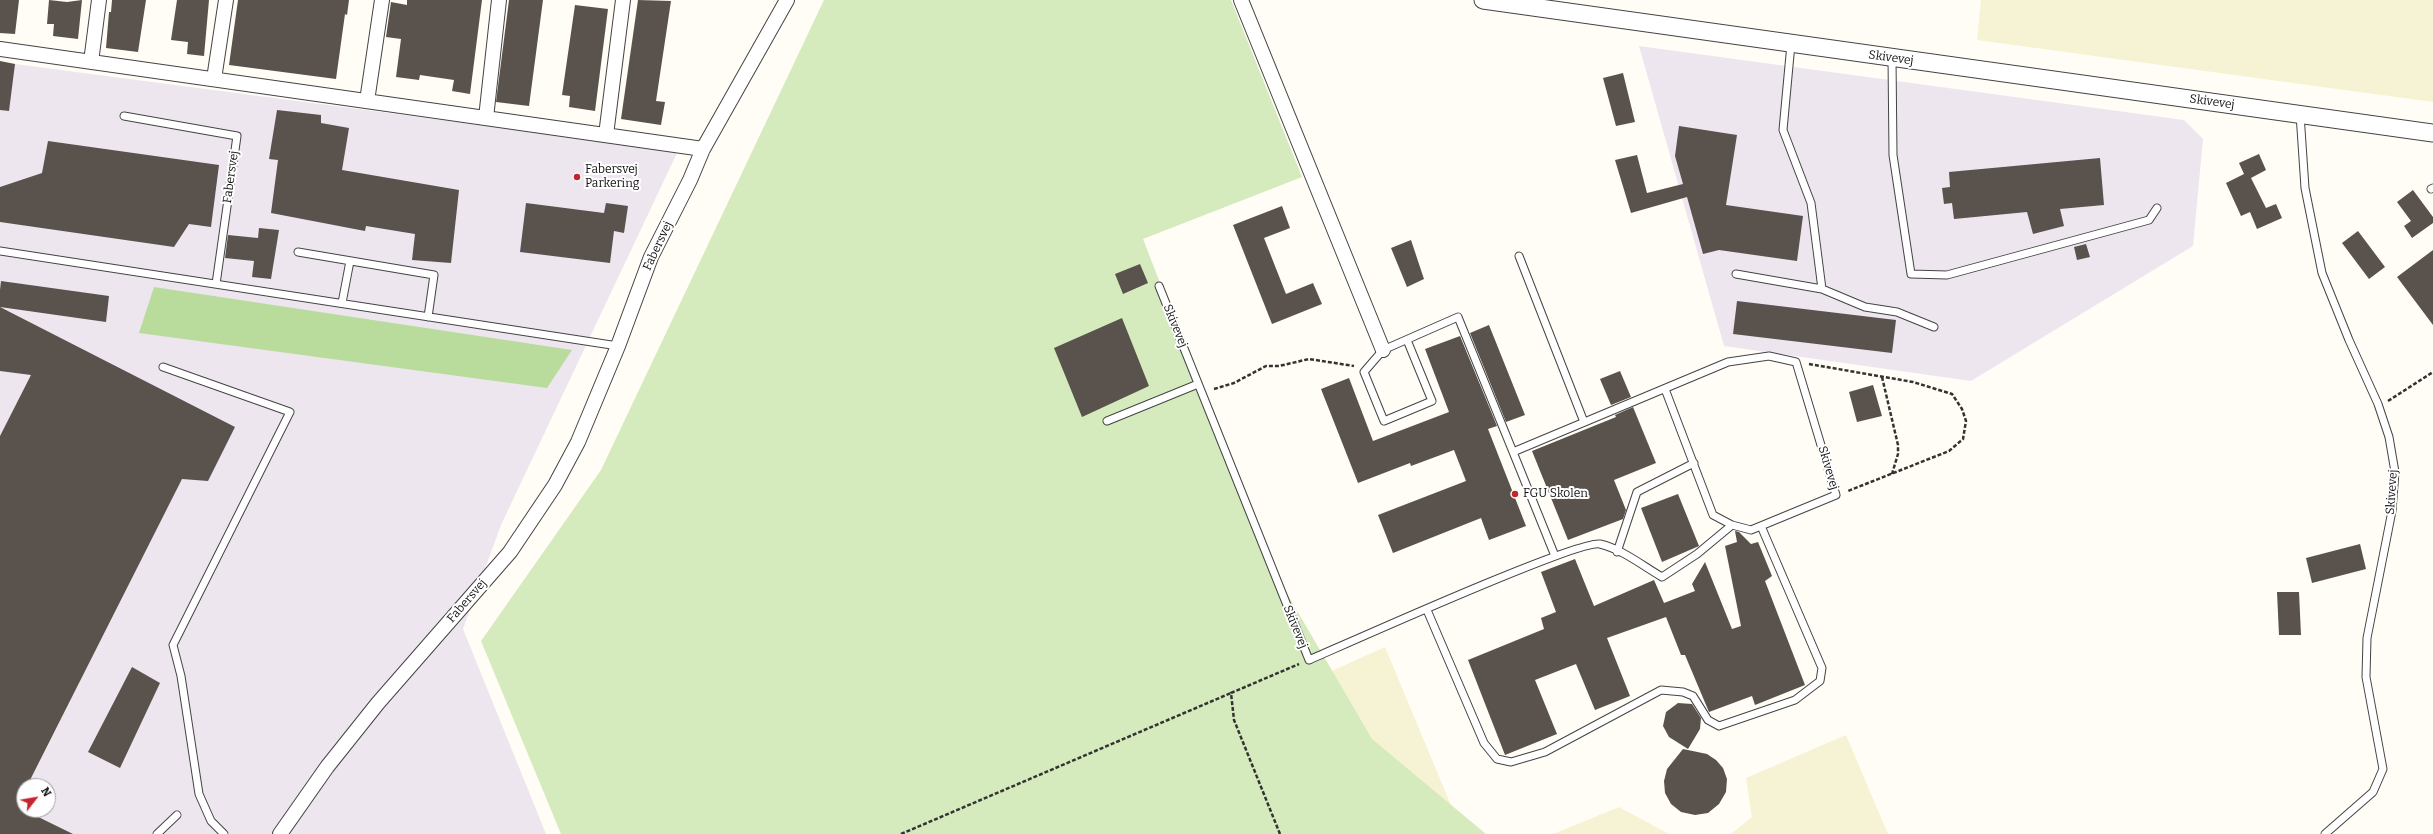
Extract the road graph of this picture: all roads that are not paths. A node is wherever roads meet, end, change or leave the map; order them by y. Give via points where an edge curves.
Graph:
1 (99, 0) edge
2 (226, 0) edge
3 (382, 0) edge
4 (499, 0) edge
5 (623, 0) edge
6 (786, 0) edge
7 (1241, 0) edge
8 (1483, 0) edge
9 (1791, 44) junction
10 (0, 49) edge
11 (1892, 58) junction
12 (91, 62) junction
13 (214, 79) junction
14 (367, 101) junction
15 (2300, 114) junction
16 (124, 116) dead end
17 (486, 118) junction
18 (2433, 133) edge
19 (606, 135) junction
20 (703, 148) junction
21 (2157, 208) dead end
22 (0, 251) edge
23 (298, 252) dead end
24 (1519, 256) dead end
25 (350, 261) junction
26 (1736, 274) dead end
27 (216, 284) junction
28 (1159, 286) dead end
29 (1822, 289) junction
30 (342, 303) junction
31 (428, 317) junction
32 (1934, 327) dead end
33 (1407, 340) junction
34 (618, 346) junction
35 (1383, 350) junction
36 (163, 367) dead end
37 (1198, 384) junction
38 (1665, 389) junction
39 (1106, 420) dead end
40 (1584, 422) junction
41 (1513, 452) junction
42 (1694, 463) junction
43 (1732, 524) junction
44 (1761, 526) junction
45 (1617, 552) junction
46 (1554, 556) junction
47 (1427, 610) junction
48 (177, 815) dead end
49 (156, 834) edge
50 (224, 834) edge
51 (280, 834) edge
52 (2325, 834) edge

1 - 12 street
2 - 13 street
3 - 14 street
4 - 17 street
5 - 19 street
6 - 20 street, Fabersvej
7 - 35 street
8 - 9 street, Skivevej
9 - 11 street, Skivevej
9 - 29 lane via 1783,130 1811,203
10 - 12 street
11 - 15 street, Skivevej
11 - 21 lane via 1893,155 1911,274 1947,275 2149,220
12 - 13 street
13 - 14 street
14 - 17 street
15 - 18 street, Skivevej
15 - 52 lane, Skivevej via 2305,188 2322,273 2378,404 2389,437 2395,472 2392,511 2366,638 2366,678 2383,769 2373,792
16 - 27 lane, Fabersvej via 237,136
17 - 19 street
19 - 20 street
20 - 34 street, Fabersvej via 690,180 651,257
22 - 27 lane
23 - 25 lane
24 - 40 lane
25 - 30 lane
25 - 31 lane via 434,275
26 - 29 lane
27 - 30 lane
28 - 37 lane, Skivevej
29 - 32 lane via 1865,307 1897,312
30 - 31 lane
31 - 34 lane
33 - 35 lane
33 - 35 lane via 1432,401 1384,421 1364,372
33 - 41 lane via 1458,317
34 - 51 street, Fabersvej via 578,442 555,486 510,552 378,702 327,767
36 - 50 lane via 290,412 173,645 181,676 199,794 212,821
37 - 39 lane
37 - 47 lane, Skivevej via 1309,660
38 - 40 lane
38 - 42 lane, Skivevej
38 - 44 lane, Skivevej via 1728,362 1769,356 1796,362 1836,495
40 - 41 lane
41 - 46 lane
42 - 43 lane, Skivevej via 1713,515
42 - 45 lane via 1637,492
43 - 44 lane, Skivevej via 1751,530
43 - 45 lane, Skivevej via 1697,554 1662,577
44 - 47 lane via 1822,668 1820,680 1795,700 1720,726 1708,720 1693,696 1683,692 1661,690 1545,752 1511,762 1497,760 1484,743
45 - 46 lane, Skivevej via 1599,544
46 - 47 lane, Skivevej
48 - 49 lane

